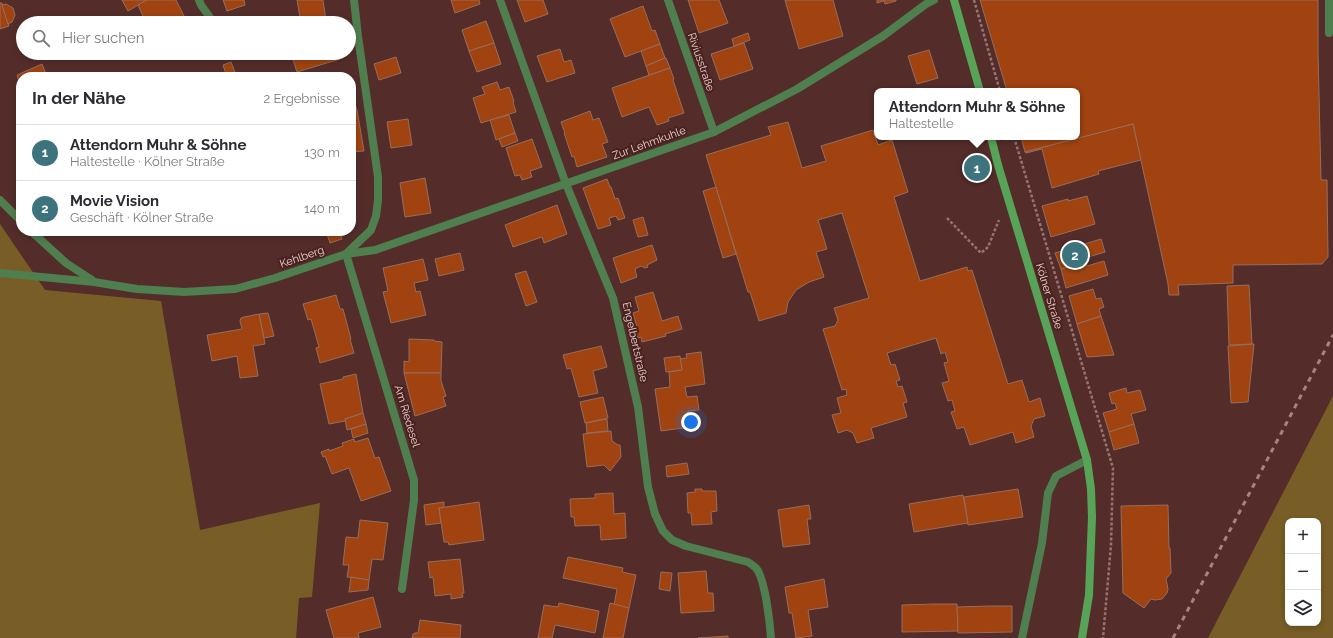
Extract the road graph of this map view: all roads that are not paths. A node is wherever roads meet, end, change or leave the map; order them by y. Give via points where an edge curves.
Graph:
1 (199, 0) edge
2 (354, 0) edge
3 (500, 0) edge
4 (668, 0) edge
5 (934, 0) edge
6 (954, 0) edge
7 (1330, 0) edge
8 (209, 16) edge
9 (356, 16) edge
10 (356, 18) edge
11 (1329, 33) dead end
12 (979, 88) edge
13 (714, 132) junction
14 (992, 140) edge
15 (566, 184) junction
16 (0, 200) edge
17 (16, 216) edge
18 (36, 236) edge
19 (346, 254) junction
20 (0, 273) edge
21 (94, 282) junction
22 (1087, 460) junction
23 (402, 589) dead end
24 (771, 638) edge
25 (1022, 638) edge
26 (1082, 638) edge

1 - 8 street
2 - 9 street, Kehlberg
3 - 15 street, Engelbertstraße
4 - 13 street, Riviusstraße
5 - 13 street, Zur Lehmkuhle via 797,89
6 - 12 street
7 - 11 street
10 - 19 street, Kehlberg via 378,177 378,200 371,230
13 - 15 street, Zur Lehmkuhle
14 - 22 street, Kölner Straße
15 - 19 street, Zur Lehmkuhle via 375,250
15 - 24 street, Engelbertstraße via 614,298 638,407 648,488 655,514 663,531 672,540 748,562 756,567 770,616
16 - 17 street
18 - 21 street via 66,263
19 - 21 street, Kehlberg via 235,289 184,292 137,289
19 - 23 street, Am Riedesel via 414,480 414,500
20 - 21 street, Kehlberg
22 - 25 street via 1056,476 1048,493 1042,543
22 - 26 street, Kölner Straße via 1092,517 1089,594

